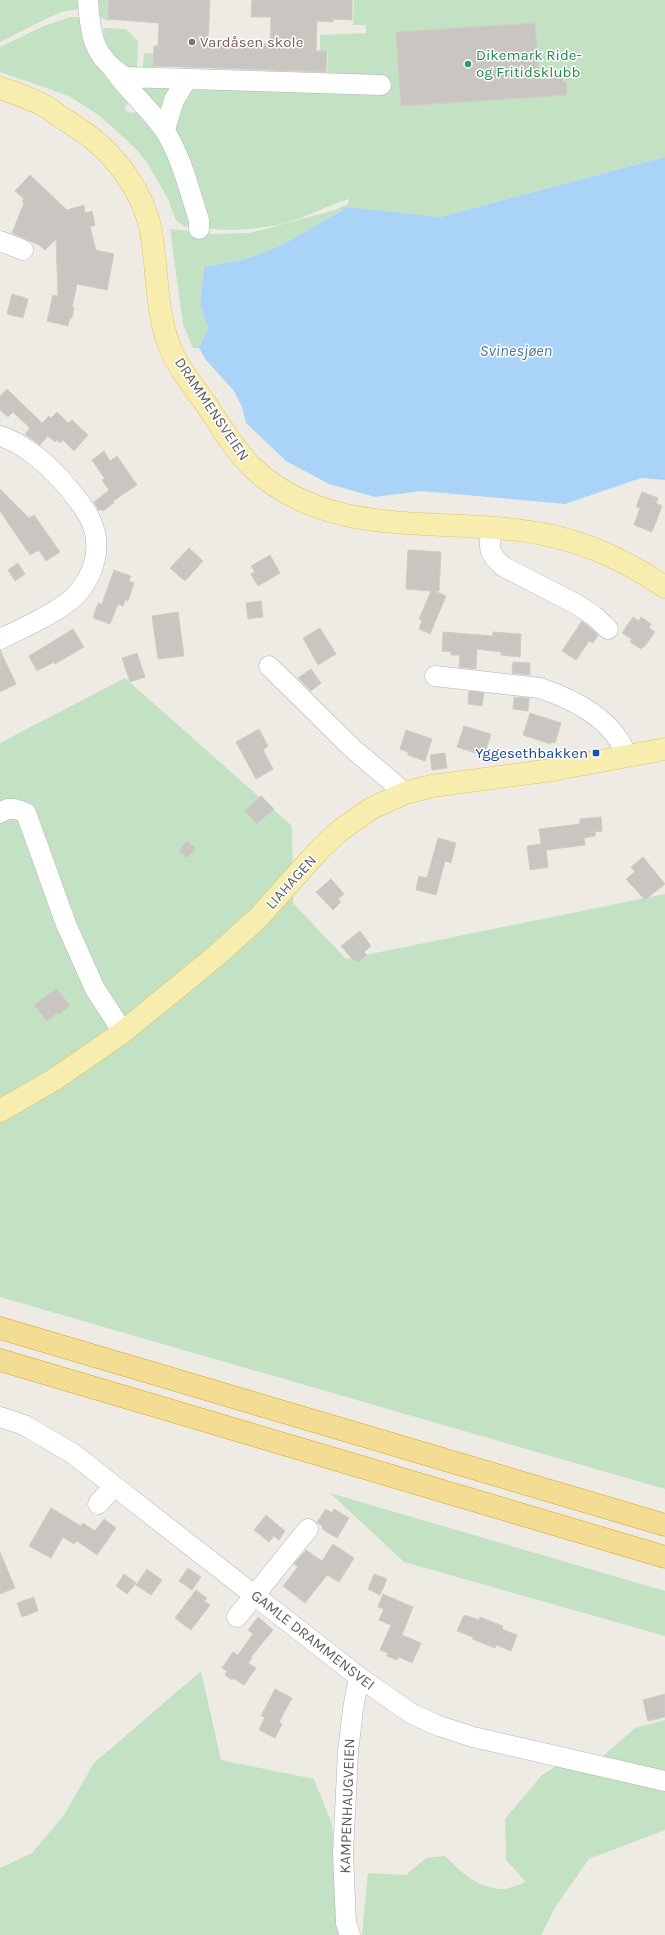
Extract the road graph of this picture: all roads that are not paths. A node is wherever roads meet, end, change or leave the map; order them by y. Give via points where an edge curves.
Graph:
1 (88, 0) edge
2 (114, 70) junction
3 (187, 79) junction
4 (381, 85) dead end
5 (0, 88) edge
6 (0, 102) edge
7 (60, 117) junction
8 (164, 130) junction
9 (199, 229) dead end
10 (0, 241) edge
11 (23, 250) dead end
12 (0, 436) edge
13 (492, 528) junction
14 (665, 587) edge
15 (608, 629) dead end
16 (0, 639) edge
17 (269, 666) dead end
18 (435, 676) dead end
19 (665, 748) edge
20 (627, 756) junction
21 (405, 793) junction
22 (0, 813) edge
23 (123, 1032) junction
24 (0, 1111) edge
25 (0, 1328) edge
26 (0, 1360) edge
27 (0, 1417) edge
28 (114, 1486) junction
29 (98, 1504) dead end
30 (665, 1525) edge
31 (308, 1529) dead end
32 (665, 1557) edge
33 (255, 1595) junction
34 (238, 1616) dead end
35 (359, 1678) junction
36 (665, 1781) edge
37 (350, 1935) edge

1 - 2 street via 90,25 98,52
2 - 3 street via 125,77
2 - 8 street
3 - 4 street
3 - 8 street via 174,100
5 - 7 main road, DRAMMENSVEIEN via 46,106
6 - 7 main road, DRAMMENSVEIEN
7 - 13 main road, DRAMMENSVEIEN via 94,140 130,182 150,226 160,301 170,346 197,391 250,465 284,493 338,515 396,522
8 - 9 street via 179,157 199,220
10 - 11 street
12 - 16 street via 41,461 65,484 91,519 97,551 88,579 75,596
13 - 14 main road, DRAMMENSVEIEN via 552,536 579,544 604,553
13 - 15 street via 489,550 493,558 504,567 593,615
17 - 21 street via 352,748
18 - 20 street via 540,688 552,692 606,724 622,743
19 - 20 main road, LIAHAGEN
20 - 21 main road, LIAHAGEN via 552,770 432,786
21 - 23 main road, LIAHAGEN via 372,808 339,831 258,918
22 - 23 street via 16,809 26,813 66,924 95,988
23 - 24 main road, LIAHAGEN via 55,1079
25 - 30 highway
26 - 32 highway
27 - 28 street, GAMLE DRAMMENSVEI via 24,1425 48,1438
28 - 29 street
28 - 33 street, GAMLE DRAMMENSVEI
31 - 33 street
33 - 34 street
33 - 35 street, GAMLE DRAMMENSVEI
35 - 36 street, GAMLE DRAMMENSVEI via 412,1714 439,1726
35 - 37 street, KAMPENHAUGVEIEN via 349,1740 343,1854 346,1923

